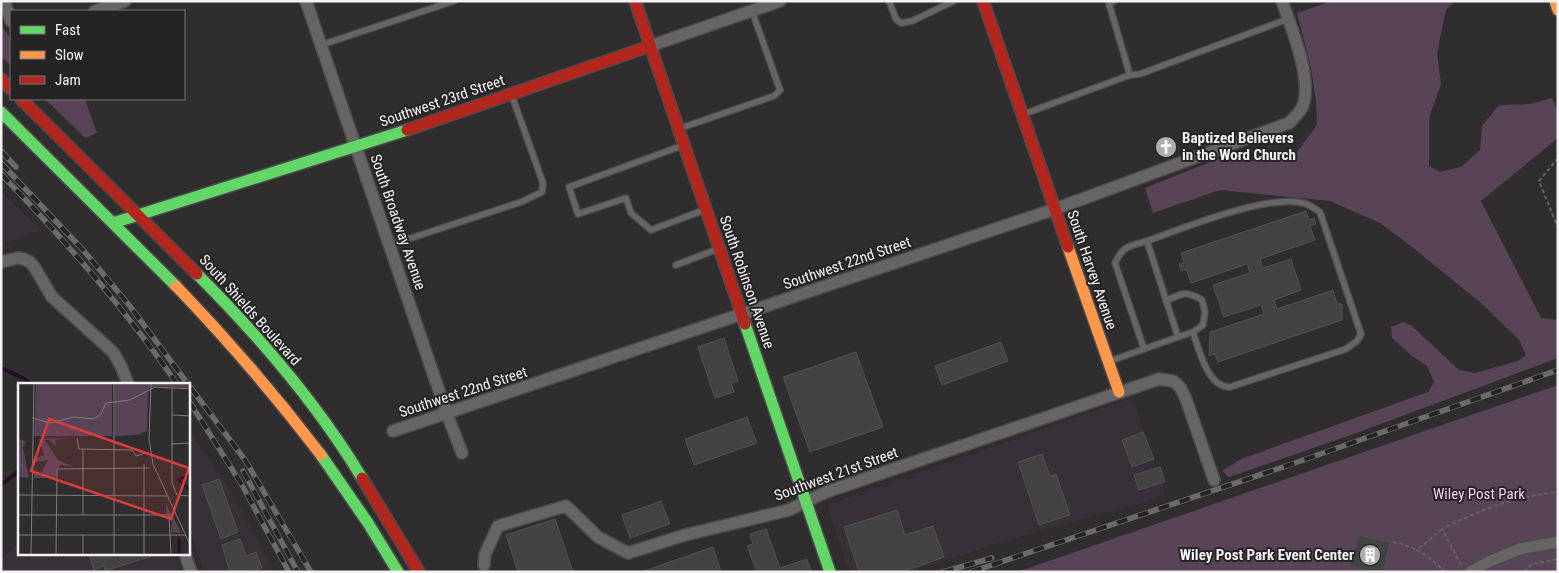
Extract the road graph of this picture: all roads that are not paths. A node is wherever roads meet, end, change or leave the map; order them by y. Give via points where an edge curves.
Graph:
1 (4, 1) edge
2 (125, 1) edge
3 (306, 1) edge
4 (454, 1) edge
5 (635, 1) edge
6 (780, 1) edge
7 (889, 1) edge
8 (954, 1) edge
9 (983, 1) edge
10 (1114, 1) edge
11 (1282, 1) edge
12 (1555, 1) edge
13 (764, 4) edge
14 (97, 10) edge
15 (1558, 10) edge
16 (752, 11) junction
17 (10, 18) edge
18 (1288, 20) junction
19 (321, 45) junction
20 (650, 46) junction
21 (1130, 75) junction
22 (1, 79) edge
23 (10, 88) edge
24 (512, 94) junction
25 (22, 100) edge
26 (1, 112) edge
27 (1022, 114) junction
28 (679, 129) junction
29 (684, 145) junction
30 (356, 147) junction
31 (706, 209) junction
32 (1055, 209) junction
33 (138, 216) junction
34 (113, 223) junction
35 (1147, 241) junction
36 (390, 245) junction
37 (720, 249) junction
38 (6, 261) edge
39 (676, 265) dead end
40 (1166, 301) junction
41 (742, 314) junction
42 (1192, 332) junction
43 (1178, 337) junction
44 (1144, 349) junction
45 (1108, 361) junction
46 (128, 383) edge
47 (1119, 392) junction
48 (447, 414) junction
49 (393, 431) dead end
50 (462, 453) dead end
51 (1214, 480) dead end
52 (806, 501) junction
53 (1558, 542) edge
54 (186, 556) edge
55 (484, 565) dead end
56 (1465, 570) edge
57 (191, 572) edge
58 (398, 572) edge
59 (419, 572) edge
60 (830, 572) edge

1 - 17 street
2 - 14 street
3 - 19 street, South Broadway Avenue
4 - 19 lane
5 - 20 main road, South Robinson Avenue
6 - 13 street, Southwest 23rd Street
7 - 8 lane via 901,23
9 - 27 main road, South Harvey Avenue
10 - 21 lane via 1110,4
11 - 18 street
12 - 15 main road
13 - 16 street, Southwest 23rd Street
16 - 20 street, Southwest 23rd Street
16 - 28 lane via 780,90 774,96
18 - 21 lane
18 - 32 street, Southwest 22nd Street via 1299,50 1306,90 1302,108 1289,123
19 - 30 street, South Broadway Avenue
20 - 24 main road, Southwest 23rd Street
20 - 28 main road, South Robinson Avenue
21 - 27 lane
22 - 23 main road
24 - 30 main road, Southwest 23rd Street
24 - 36 lane via 543,183 542,192 521,202
25 - 33 main road, South Shields Boulevard
26 - 34 main road
27 - 32 main road, South Harvey Avenue
28 - 29 main road, South Robinson Avenue
29 - 31 main road, South Robinson Avenue
29 - 31 lane via 569,187 578,214 626,198 631,213 651,230
30 - 33 main road, Southwest 23rd Street
30 - 36 street, South Broadway Avenue
31 - 37 main road, South Robinson Avenue
32 - 41 street, Southwest 22nd Street
32 - 45 main road, South Harvey Avenue
33 - 34 main road, Southwest 23rd Street
33 - 59 main road, South Shields Boulevard via 231,308 314,407 370,488
34 - 58 main road via 212,323 295,418
35 - 40 lane
35 - 42 lane via 1256,205 1304,203 1320,212 1361,334 1346,349 1223,388 1205,366
35 - 44 lane via 1128,246 1120,252 1115,263
36 - 48 street, South Broadway Avenue
37 - 39 lane
37 - 41 main road, South Robinson Avenue
38 - 46 street via 18,258 30,262 52,297 113,352
40 - 42 lane via 1182,293 1202,300 1205,312 1203,325
40 - 43 lane
41 - 48 street, Southwest 22nd Street
41 - 52 main road, South Robinson Avenue
42 - 43 lane
43 - 44 lane
44 - 45 lane
45 - 47 main road, South Harvey Avenue
47 - 51 street via 1159,379 1169,379 1177,384 1186,399
47 - 52 street, Southwest 21st Street
48 - 49 street, Southwest 22nd Street
48 - 50 street, South Broadway Avenue
52 - 55 street, Southwest 21st Street via 789,510 685,535 628,553 598,537 566,506 498,526 485,554
52 - 60 main road, South Robinson Avenue
53 - 56 street via 1520,549
54 - 57 street

